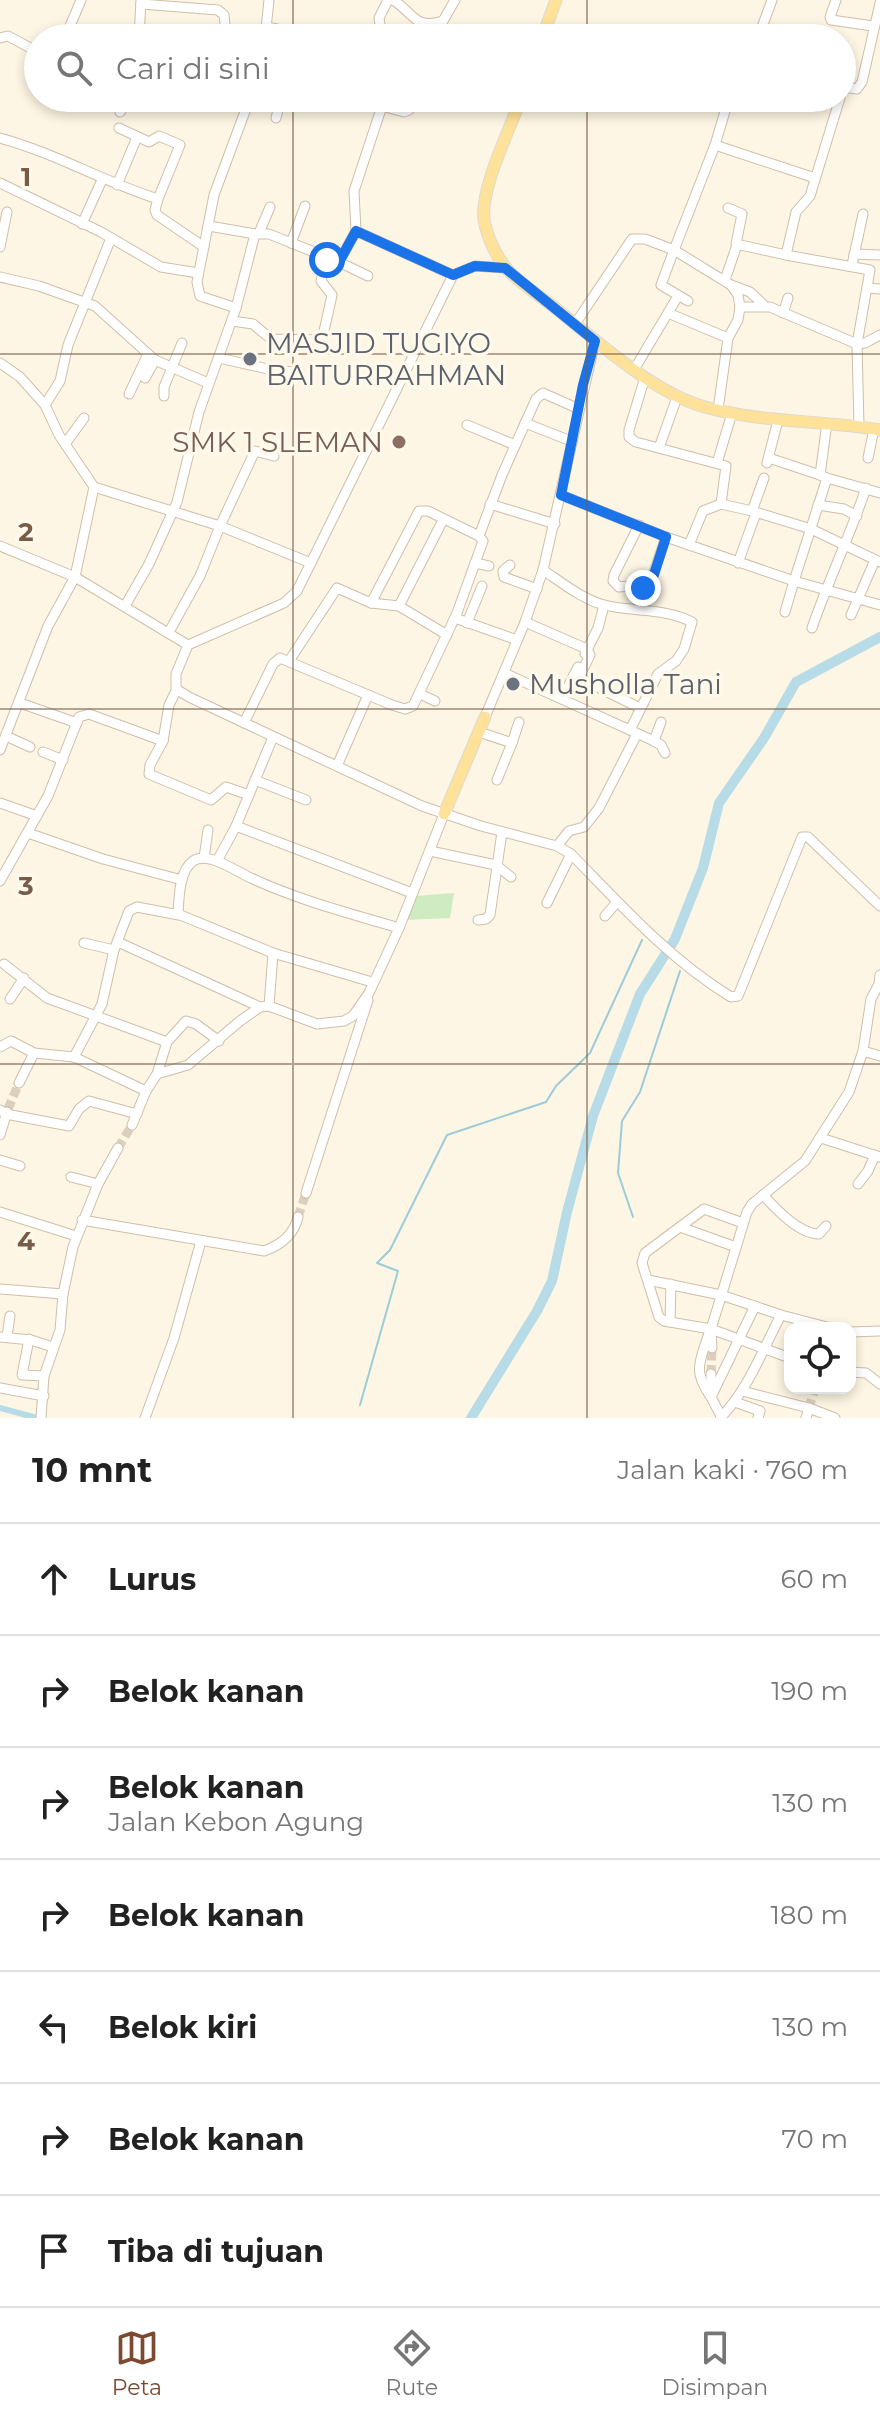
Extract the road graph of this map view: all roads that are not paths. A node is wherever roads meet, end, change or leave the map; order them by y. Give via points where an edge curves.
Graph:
1 (81, 0) edge
2 (269, 0) edge
3 (390, 0) edge
4 (455, 0) edge
5 (556, 0) edge
6 (772, 0) edge
7 (836, 0) edge
8 (141, 2) edge
9 (880, 3) edge
10 (71, 24) edge
11 (140, 24) edge
12 (225, 24) edge
13 (267, 24) edge
14 (380, 24) edge
15 (423, 24) joint
16 (547, 24) edge
17 (763, 24) edge
18 (873, 26) junction
19 (0, 38) edge
20 (24, 45) edge
21 (856, 89) edge
22 (246, 112) edge
23 (278, 112) edge
24 (380, 112) edge
25 (516, 112) edge
26 (725, 112) edge
27 (836, 112) edge
28 (276, 118) dead end
29 (119, 128) dead end
30 (137, 137) junction
31 (0, 138) edge
32 (715, 145) junction
33 (815, 178) junction
34 (102, 180) junction
35 (0, 183) edge
36 (117, 185) junction
37 (158, 199) junction
38 (305, 206) dead end
39 (270, 207) dead end
40 (728, 208) dead end
41 (7, 212) dead end
42 (863, 214) dead end
43 (82, 224) junction
44 (209, 226) junction
45 (356, 231) junction
46 (257, 234) junction
47 (111, 238) junction
48 (291, 243) junction
49 (737, 245) junction
50 (0, 247) edge
51 (204, 247) junction
52 (674, 250) junction
53 (854, 254) junction
54 (786, 255) junction
55 (880, 255) edge
56 (327, 260) junction
57 (339, 262) junction
58 (852, 265) junction
59 (505, 268) junction
60 (198, 273) junction
61 (453, 275) junction
62 (368, 276) dead end
63 (0, 277) edge
64 (729, 281) junction
65 (868, 288) junction
66 (880, 289) edge
67 (678, 296) junction
68 (788, 298) dead end
69 (688, 301) dead end
70 (86, 302) junction
71 (764, 305) junction
72 (740, 307) junction
73 (236, 308) junction
74 (668, 313) junction
75 (783, 313) junction
76 (232, 321) junction
77 (575, 324) junction
78 (880, 335) edge
79 (728, 338) junction
80 (595, 341) junction
81 (182, 343) dead end
82 (857, 344) junction
83 (152, 357) junction
84 (219, 358) junction
85 (0, 363) edge
86 (172, 368) junction
87 (635, 368) junction
88 (299, 372) dead end
89 (645, 377) junction
90 (145, 378) dead end
91 (208, 383) junction
92 (129, 394) dead end
93 (164, 396) dead end
94 (677, 397) junction
95 (45, 405) junction
96 (579, 409) junction
97 (718, 410) junction
98 (732, 413) junction
99 (84, 418) dead end
100 (778, 420) junction
101 (525, 423) junction
102 (827, 423) junction
103 (467, 425) dead end
104 (859, 426) junction
105 (877, 430) edge
106 (571, 441) junction
107 (65, 444) junction
108 (515, 445) junction
109 (659, 448) junction
110 (274, 456) dead end
111 (868, 458) dead end
112 (717, 463) junction
113 (823, 476) junction
114 (764, 478) dead end
115 (94, 487) junction
116 (866, 488) junction
117 (880, 493) edge
118 (561, 495) junction
119 (490, 504) junction
120 (721, 504) junction
121 (818, 505) junction
122 (172, 511) junction
123 (754, 512) junction
124 (857, 516) junction
125 (443, 520) junction
126 (555, 524) junction
127 (639, 525) junction
128 (220, 526) junction
129 (811, 529) junction
130 (479, 536) junction
131 (666, 537) junction
132 (845, 544) junction
133 (689, 545) junction
134 (0, 546) edge
135 (877, 561) edge
136 (311, 563) junction
137 (475, 563) junction
138 (738, 563) junction
139 (510, 565) dead end
140 (489, 566) dead end
141 (543, 570) junction
142 (75, 577) junction
143 (794, 581) junction
144 (482, 586) dead end
145 (537, 589) junction
146 (649, 590) junction
147 (824, 591) junction
148 (858, 599) junction
149 (371, 603) junction
150 (604, 605) junction
151 (880, 605) edge
152 (125, 606) junction
153 (399, 606) junction
154 (641, 610) junction
155 (785, 612) dead end
156 (851, 615) dead end
157 (455, 618) junction
158 (525, 622) junction
159 (467, 623) junction
160 (812, 628) dead end
161 (169, 632) junction
162 (447, 635) junction
163 (517, 640) junction
164 (188, 645) junction
165 (588, 648) junction
166 (600, 654) dead end
167 (289, 661) junction
168 (504, 673) junction
169 (177, 689) junction
170 (420, 694) junction
171 (368, 695) junction
172 (562, 698) junction
173 (435, 701) dead end
174 (20, 703) junction
175 (640, 708) junction
176 (485, 717) joint
177 (519, 722) dead end
178 (661, 722) dead end
179 (77, 723) junction
180 (244, 723) junction
181 (479, 732) junction
182 (633, 732) junction
183 (6, 736) junction
184 (273, 737) junction
185 (163, 741) junction
186 (654, 741) junction
187 (512, 743) junction
188 (30, 747) dead end
189 (0, 750) edge
190 (43, 752) dead end
191 (665, 753) dead end
192 (63, 760) junction
193 (337, 766) junction
194 (255, 780) junction
195 (497, 780) dead end
196 (249, 795) junction
197 (306, 800) dead end
198 (0, 803) edge
199 (444, 814) junction
200 (37, 816) junction
201 (236, 826) junction
202 (208, 830) dead end
203 (502, 832) junction
204 (28, 833) junction
205 (557, 846) junction
206 (430, 851) junction
207 (571, 854) junction
208 (204, 858) junction
209 (217, 861) junction
210 (496, 865) junction
211 (511, 877) dead end
212 (182, 880) junction
213 (0, 881) edge
214 (412, 893) junction
215 (617, 902) junction
216 (547, 903) dead end
217 (880, 906) edge
218 (179, 915) junction
219 (605, 916) dead end
220 (478, 920) dead end
221 (399, 928) junction
222 (84, 943) dead end
223 (116, 946) junction
224 (273, 953) junction
225 (4, 964) dead end
226 (880, 975) edge
227 (24, 978) junction
228 (372, 982) junction
229 (880, 984) edge
230 (369, 993) junction
231 (10, 999) dead end
232 (264, 1007) junction
233 (97, 1016) junction
234 (219, 1041) junction
235 (167, 1042) junction
236 (0, 1047) edge
237 (863, 1051) junction
238 (34, 1053) junction
239 (880, 1056) edge
240 (74, 1057) junction
241 (157, 1074) junction
242 (19, 1083) tunnel mouth
243 (146, 1091) junction
244 (5, 1111) edge
245 (137, 1114) junction
246 (132, 1125) tunnel mouth
247 (0, 1135) edge
248 (821, 1138) junction
249 (118, 1148) tunnel mouth
250 (878, 1156) edge
251 (0, 1160) edge
252 (20, 1166) dead end
253 (71, 1177) dead end
254 (98, 1184) junction
255 (858, 1184) dead end
256 (306, 1193) tunnel mouth
257 (763, 1195) junction
258 (0, 1212) edge
259 (298, 1217) tunnel mouth
260 (82, 1220) junction
261 (743, 1223) junction
262 (826, 1226) dead end
263 (680, 1227) junction
264 (76, 1236) junction
265 (201, 1241) junction
266 (736, 1247) junction
267 (648, 1280) junction
268 (671, 1284) junction
269 (0, 1289) edge
270 (63, 1294) junction
271 (721, 1295) junction
272 (755, 1306) junction
273 (781, 1315) junction
274 (10, 1316) dead end
275 (670, 1322) junction
276 (808, 1322) edge
277 (711, 1329) junction
278 (880, 1331) edge
279 (856, 1332) edge
280 (3, 1336) edge
281 (29, 1339) junction
282 (740, 1340) junction
283 (53, 1347) junction
284 (712, 1348) tunnel mouth
285 (763, 1349) junction
286 (784, 1356) edge
287 (856, 1372) edge
288 (711, 1374) tunnel mouth
289 (44, 1376) junction
290 (880, 1384) edge
291 (0, 1388) edge
292 (742, 1391) junction
293 (44, 1396) junction
294 (711, 1397) junction
295 (735, 1402) junction
296 (42, 1413) edge
297 (807, 1413) edge
298 (145, 1418) edge
299 (721, 1418) edge
300 (758, 1418) edge
301 (835, 1418) edge

1 - 10 street
2 - 13 street
3 - 14 street
3 - 15 street
4 - 15 street via 443,21
5 - 16 main road
6 - 17 street
7 - 18 street via 830,19
8 - 11 street
8 - 12 street via 218,10
9 - 18 street
18 - 21 street via 862,82
19 - 20 street via 8,36
22 - 44 street via 214,195
23 - 28 street
24 - 45 street via 354,191
25 - 59 main road via 484,209 488,234
26 - 32 street
27 - 33 street
29 - 30 street
30 - 36 street
30 - 37 street via 150,142 159,136 180,145
31 - 34 street
32 - 33 street
32 - 52 street
33 - 54 street via 810,196 796,212
34 - 36 street
34 - 43 street
35 - 43 street
36 - 37 street
37 - 51 street via 157,215
38 - 48 street
39 - 46 street
40 - 49 street via 742,214
41 - 50 street
42 - 53 street
43 - 47 street
44 - 46 street
44 - 51 street
45 - 57 street
45 - 61 street
46 - 48 street
46 - 73 street
47 - 60 street via 167,269
47 - 70 street
48 - 56 street
49 - 54 street
49 - 64 street
51 - 60 street
52 - 64 street
52 - 67 street via 661,285
52 - 77 street via 632,239
53 - 55 street
53 - 58 street
54 - 58 street
56 - 57 street
56 - 76 street via 321,281 332,295 322,340 271,339 253,324
57 - 62 street
58 - 65 street via 870,270
59 - 61 street via 475,266
59 - 77 main road
60 - 73 street via 200,296
61 - 136 street
63 - 70 street
64 - 71 street
64 - 72 street
65 - 66 street
65 - 82 street
67 - 69 street
67 - 74 street
68 - 75 street
70 - 83 street
70 - 95 street via 60,381
71 - 72 street
71 - 75 street
72 - 79 street
73 - 76 street
74 - 79 street
74 - 87 street
75 - 82 street
76 - 84 street
77 - 80 main road
78 - 82 street
79 - 97 street
80 - 87 main road
80 - 96 street
81 - 86 street
82 - 104 street
83 - 86 street
83 - 90 street
83 - 92 street
84 - 88 street
84 - 91 street
85 - 95 street
86 - 91 street
86 - 93 street
87 - 89 main road
89 - 94 main road
89 - 109 street via 628,433 636,442
91 - 122 street
94 - 97 main road
94 - 109 street
95 - 107 street
96 - 101 street via 540,393
96 - 106 street
97 - 98 main road
98 - 100 main road
98 - 112 street
99 - 107 street
100 - 102 main road
100 - 113 street via 768,461
101 - 106 street
101 - 108 street
102 - 104 main road
102 - 113 street
103 - 108 street
104 - 105 main road
105 - 111 street
106 - 118 street
107 - 115 street
108 - 119 street
109 - 112 street
110 - 128 street via 255,451
112 - 120 street via 726,468
113 - 116 street
113 - 121 street
114 - 123 street
115 - 122 street
115 - 142 street
116 - 117 street
116 - 124 street
118 - 126 street
118 - 127 street
119 - 126 street
119 - 130 street
120 - 123 street
120 - 133 street via 703,511
121 - 124 street
121 - 129 street
122 - 128 street
122 - 152 street
123 - 129 street
123 - 138 street
124 - 132 street
125 - 130 street
125 - 149 street via 428,511 417,513
125 - 153 street
126 - 141 street
127 - 131 street
127 - 146 street via 613,581 619,587
128 - 136 street
128 - 161 street
129 - 132 street
129 - 143 street
130 - 137 street via 483,541
131 - 133 street
131 - 146 street
132 - 135 street
132 - 147 street
133 - 138 street
134 - 142 street
135 - 148 street
136 - 164 street via 297,591 284,603
137 - 140 street
137 - 157 street
138 - 143 street
139 - 145 street via 504,577
141 - 145 street
141 - 150 street
142 - 152 street
142 - 174 street via 48,626
143 - 147 street
143 - 155 street
144 - 159 street
145 - 158 street
146 - 154 street
147 - 148 street
147 - 160 street
148 - 151 street
148 - 156 street
149 - 153 street
149 - 167 street via 337,588
150 - 154 street
150 - 165 street
152 - 161 street
153 - 162 street
154 - 175 street via 689,619 693,625 684,649 658,674
157 - 159 street
157 - 162 street
158 - 163 street
158 - 165 street
159 - 163 street
161 - 164 street
162 - 170 street
163 - 168 street
164 - 169 street via 176,674
165 - 166 street
165 - 172 street
165 - 175 street via 579,678
167 - 171 street
167 - 180 street via 275,660
168 - 172 street
168 - 176 street
169 - 180 street
169 - 185 street
170 - 171 street via 405,709
170 - 173 street
171 - 193 street
172 - 182 street
174 - 179 street
174 - 183 street
175 - 182 street
176 - 181 main road
177 - 187 street
178 - 186 street
179 - 185 street via 89,714
179 - 192 street
180 - 184 street
181 - 187 street
181 - 199 main road
182 - 186 street
182 - 205 street via 599,808 584,827 569,831
183 - 188 street
183 - 189 street
184 - 193 street
184 - 194 street
185 - 196 street via 149,774 205,799 214,800 226,787
186 - 191 street
187 - 195 street
190 - 192 street
192 - 200 street
193 - 199 street
194 - 196 street
194 - 197 street
196 - 201 street
198 - 200 street
199 - 203 street
199 - 206 street
200 - 204 street
201 - 209 street
201 - 214 street
202 - 208 street
203 - 205 street
203 - 210 street
204 - 212 street
204 - 213 street
205 - 207 street
206 - 210 street
206 - 214 street
207 - 215 street
207 - 216 street
208 - 209 street
208 - 212 street via 190,863
209 - 221 street via 282,893
210 - 211 street
210 - 220 street via 490,915
212 - 218 street
214 - 221 street
215 - 217 street via 676,958 731,997 738,996 805,836
215 - 219 street
218 - 223 street via 132,908
218 - 224 street
221 - 228 street
222 - 223 street
223 - 232 street
223 - 233 street
224 - 228 street
224 - 232 street
225 - 227 street
226 - 229 street
227 - 231 street
227 - 233 street via 47,998
228 - 230 street
229 - 237 street via 871,999
230 - 232 street via 353,1016 326,1024
230 - 256 street
232 - 234 street
233 - 235 street
233 - 240 street
234 - 235 street via 186,1021
234 - 241 street via 188,1065
235 - 241 street
236 - 238 street via 8,1040
237 - 239 street
237 - 248 street via 854,1083
238 - 240 street
238 - 242 street
240 - 243 street
241 - 243 street
243 - 245 street
244 - 245 street via 69,1126 89,1101
244 - 247 street
245 - 246 street
248 - 250 street
248 - 257 street via 798,1169
249 - 254 street
250 - 255 street
251 - 252 street
253 - 254 street
254 - 260 street
257 - 261 street
257 - 262 street via 812,1233 819,1234
258 - 264 street
259 - 265 street via 289,1236 269,1250
260 - 264 street
260 - 265 street
261 - 263 street via 704,1209
261 - 266 street
263 - 266 street
263 - 267 street via 642,1257
264 - 270 street
265 - 298 street
266 - 271 street
267 - 268 street
267 - 275 street via 659,1317
268 - 271 street
268 - 275 street
269 - 270 street
270 - 283 street
271 - 272 street
271 - 277 street
272 - 273 street
272 - 282 street
273 - 276 street
273 - 285 street
274 - 280 street
275 - 277 street
277 - 282 street
277 - 284 street
277 - 294 street via 698,1369
278 - 279 street
280 - 281 street
281 - 283 street
281 - 289 street via 22,1375
282 - 285 street
282 - 294 street
283 - 289 street
285 - 286 street
285 - 292 street
287 - 290 street
288 - 294 street
289 - 293 street
291 - 293 street
292 - 295 street
292 - 297 street
293 - 296 street
294 - 299 street
295 - 299 street
295 - 300 street via 760,1411
297 - 301 street

